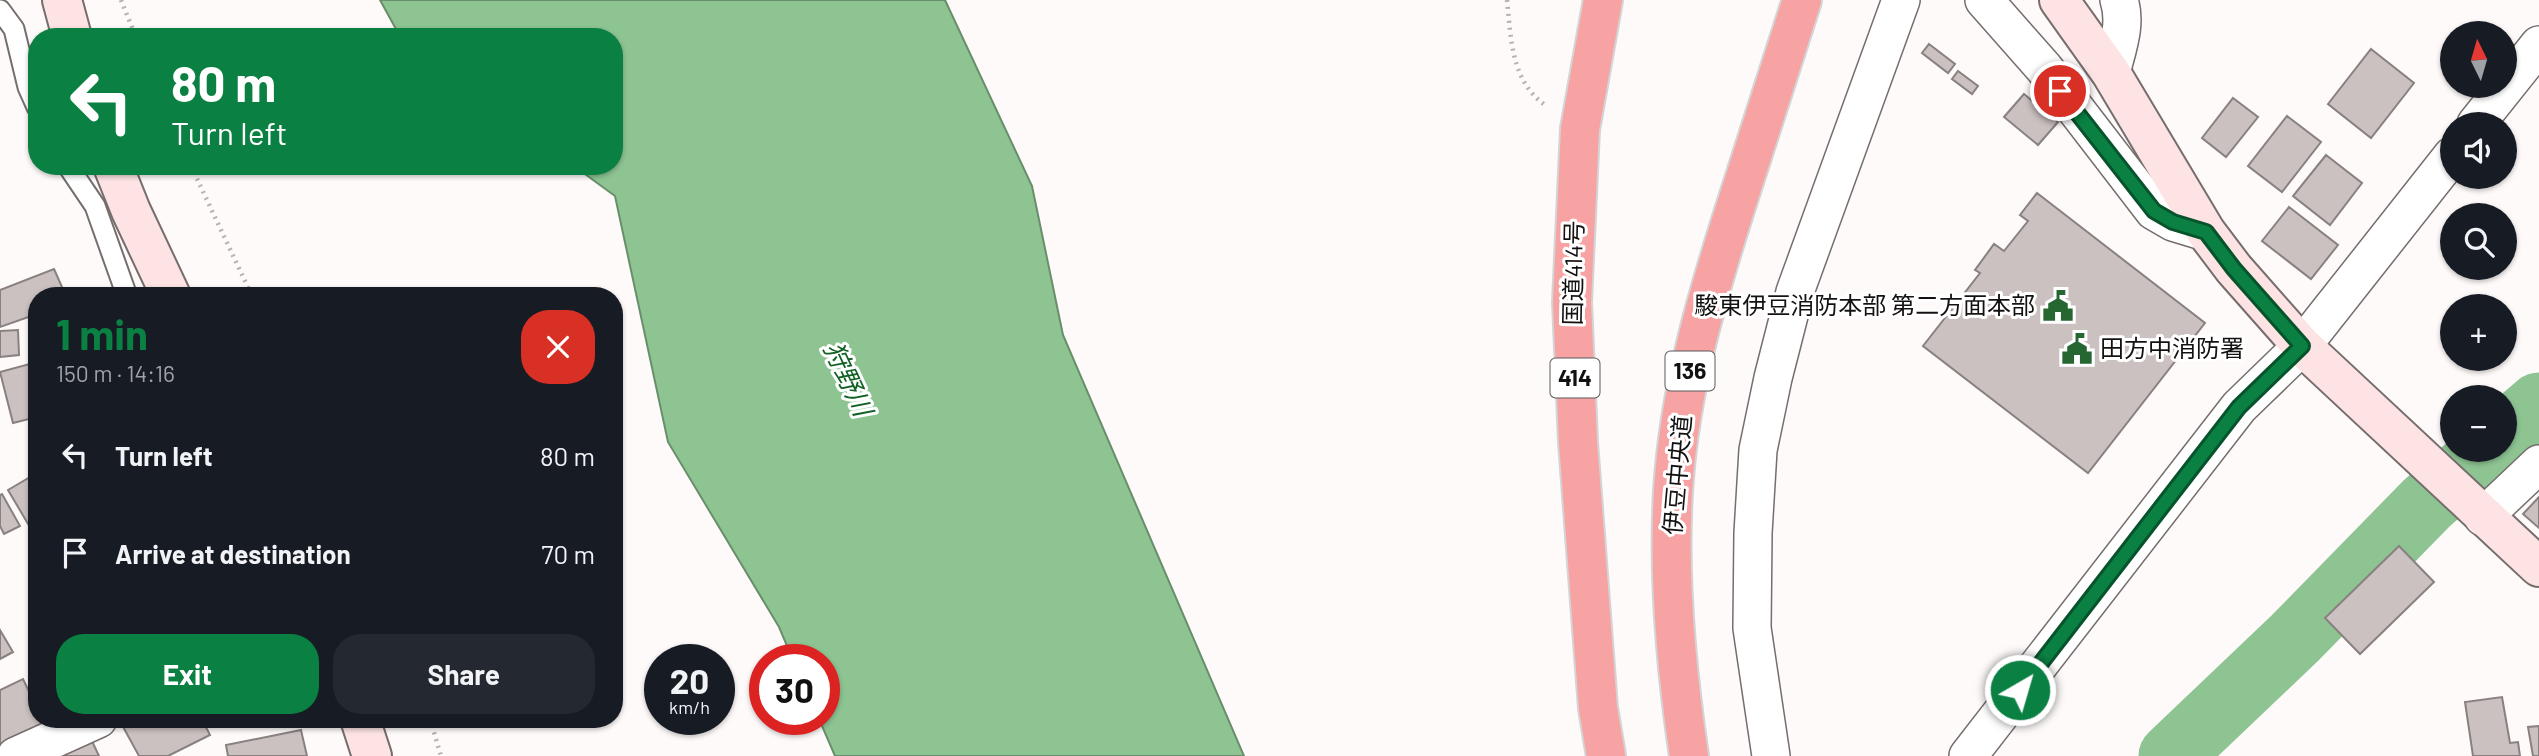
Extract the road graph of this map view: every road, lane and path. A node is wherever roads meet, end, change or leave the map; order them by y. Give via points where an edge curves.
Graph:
1 (62, 0) edge
2 (121, 0) edge
3 (1507, 0) edge
4 (1603, 0) edge
5 (1782, 0) edge
6 (1802, 0) edge
7 (1901, 0) edge
8 (1984, 0) edge
9 (2059, 0) edge
10 (2119, 0) edge
11 (0, 10) edge
12 (70, 28) edge
13 (132, 28) edge
14 (2539, 45) edge
15 (2111, 74) junction
16 (28, 87) edge
17 (2486, 112) edge
18 (1580, 130) junction
19 (2440, 171) edge
20 (85, 175) edge
21 (195, 175) edge
22 (110, 188) edge
23 (2206, 232) junction
24 (126, 287) edge
25 (166, 287) edge
26 (247, 287) edge
27 (2302, 346) junction
28 (2539, 464) edge
29 (2483, 517) junction
30 (2539, 567) edge
31 (79, 728) edge
32 (363, 728) edge
33 (433, 728) edge
34 (16, 756) edge
35 (372, 756) edge
36 (441, 756) edge
37 (1606, 756) edge
38 (1668, 756) edge
39 (1689, 756) edge
40 (1771, 756) edge
41 (1968, 756) edge

1 - 12 street
2 - 13 path
3 - 18 path via 1522,80 1537,99
4 - 18 highway, 国道414号 / 414
5 - 38 highway, 伊豆中央道 / 136 via 1695,272 1661,414 1652,583 1657,677
6 - 39 highway, 伊豆中央道 / 136 via 1712,279 1681,419 1673,491 1672,584 1677,676
7 - 40 street via 1795,292 1758,450 1752,628
8 - 23 street via 2044,68 2154,211
9 - 15 street
10 - 15 street via 2121,33
11 - 16 lane via 14,29
14 - 17 street
15 - 23 street
18 - 37 highway, 国道414号 / 414 via 1572,302 1578,442 1598,708
19 - 27 street
20 - 22 lane
21 - 26 path
22 - 24 lane
22 - 25 street
23 - 27 street
27 - 29 street
27 - 41 street via 2239,407
28 - 29 street
29 - 30 street
31 - 34 street
32 - 35 street
33 - 36 path

